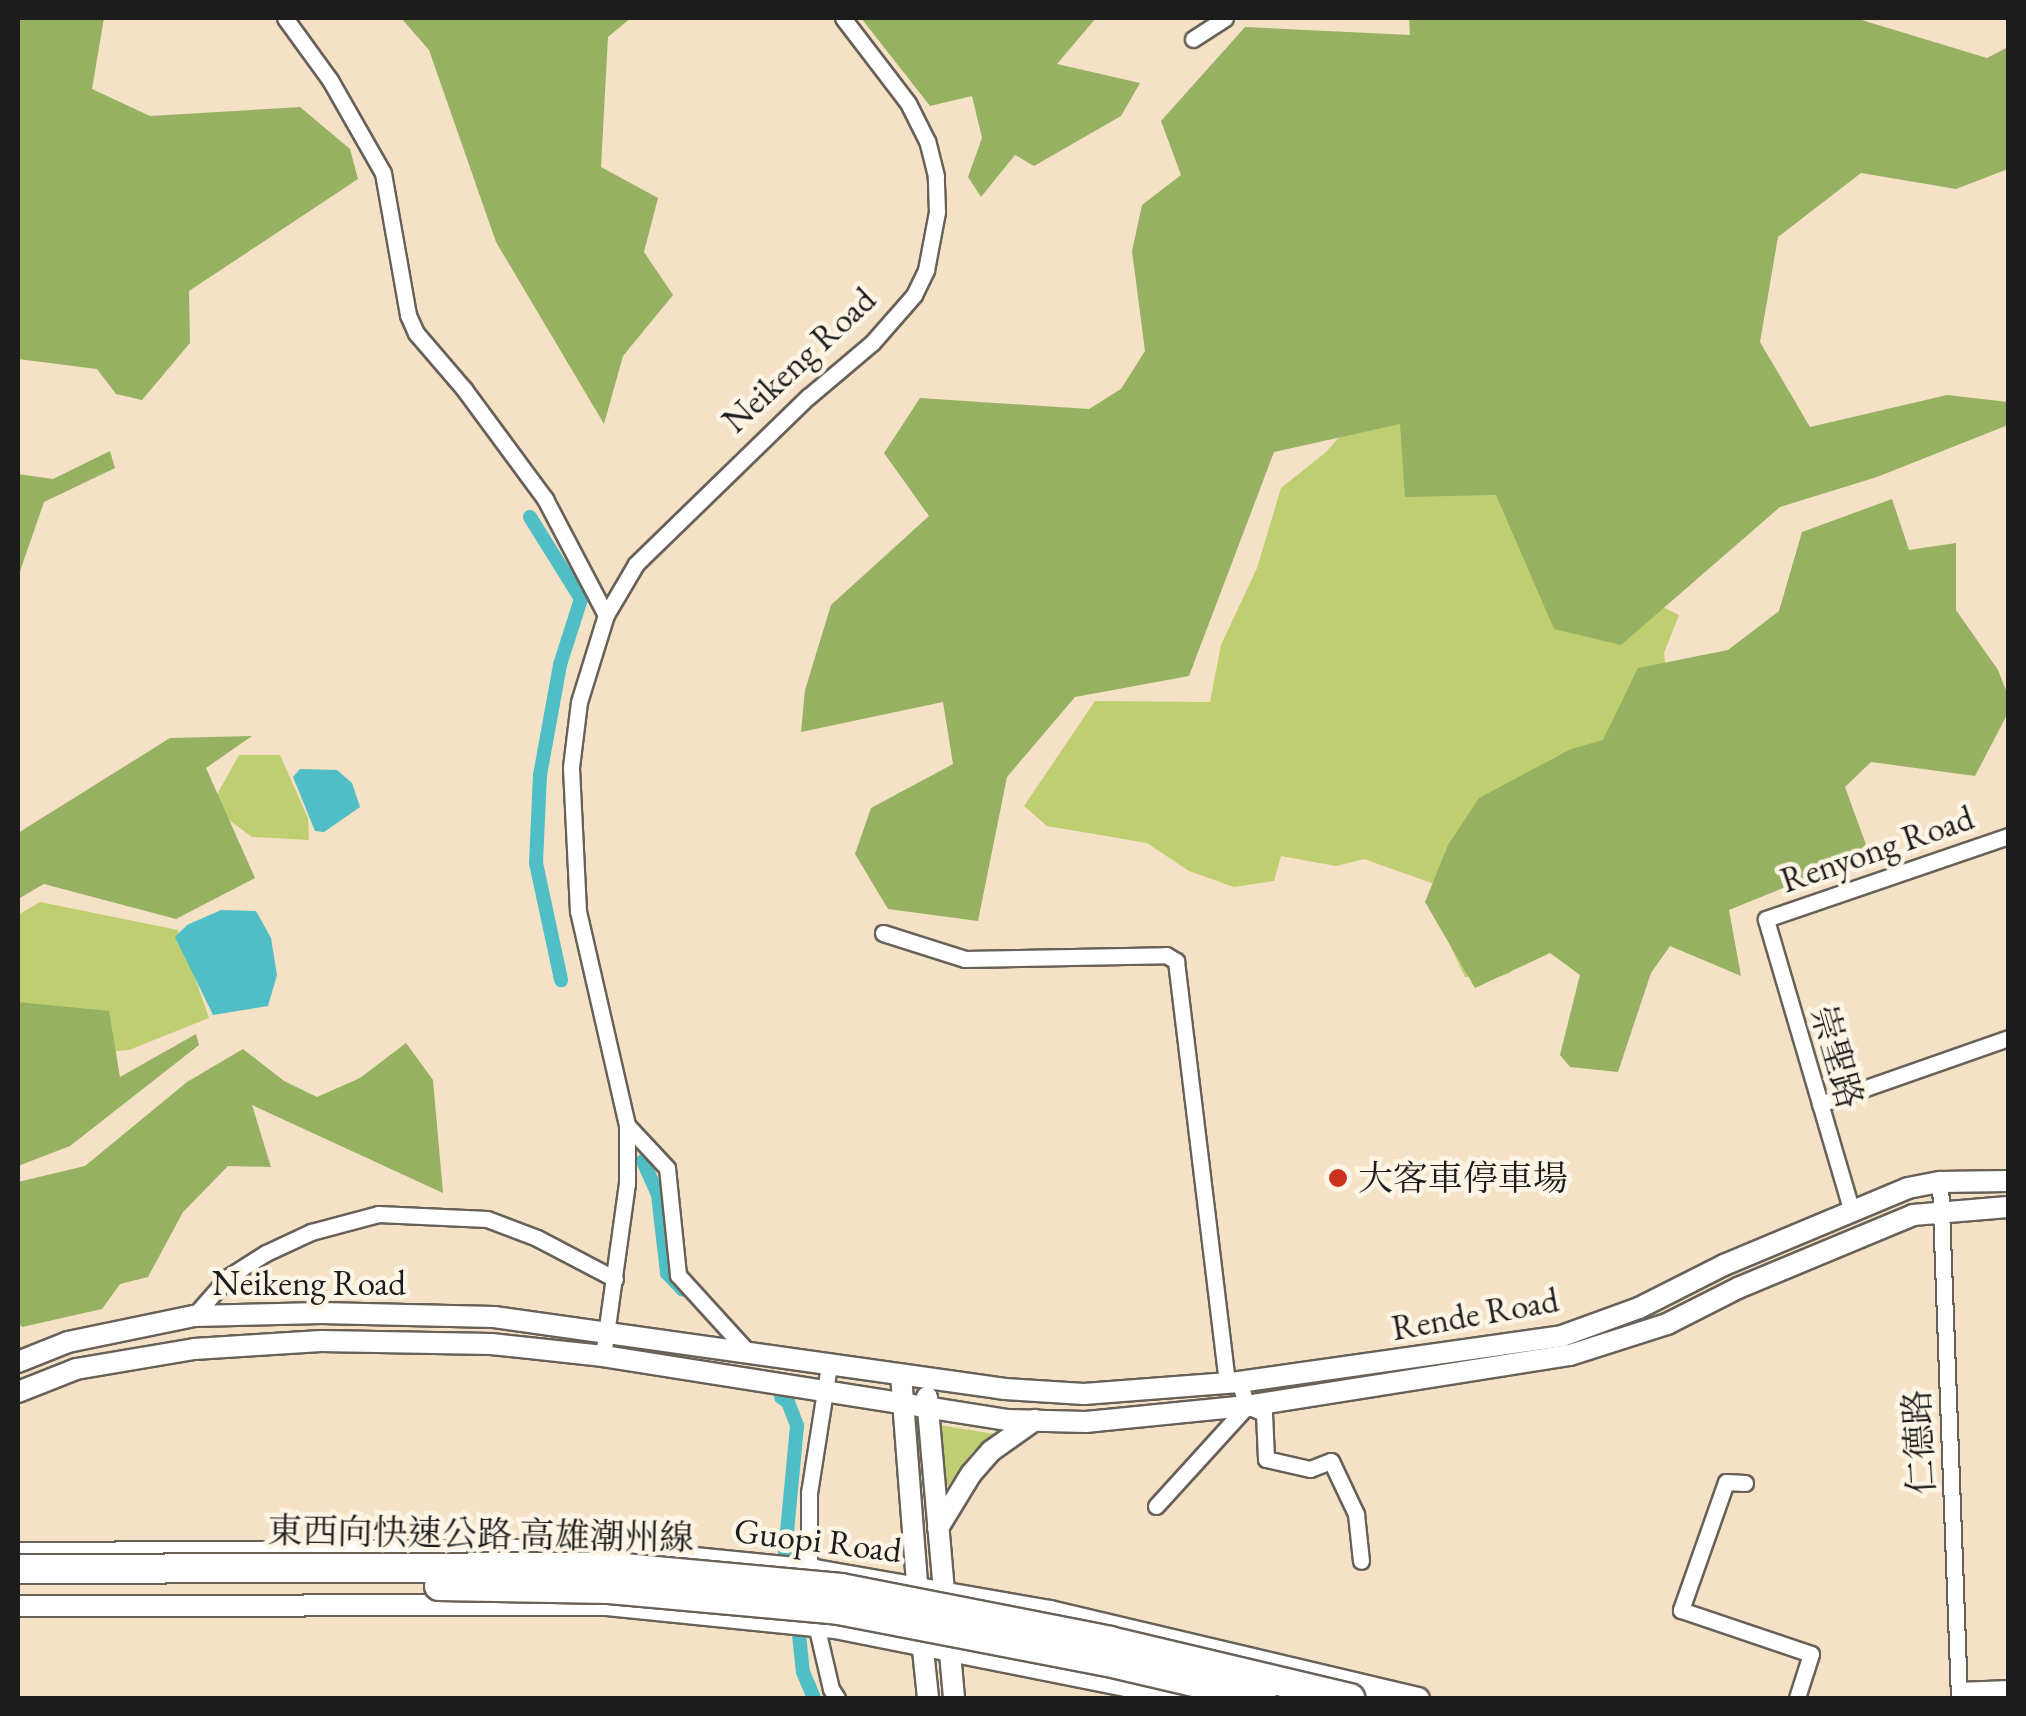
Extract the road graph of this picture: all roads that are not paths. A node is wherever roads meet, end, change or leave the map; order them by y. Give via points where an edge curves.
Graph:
1 (285, 18) edge
2 (843, 18) edge
3 (1225, 18) edge
4 (1194, 39) dead end
5 (606, 614) junction
6 (2008, 836) edge
7 (1766, 919) joint
8 (883, 933) dead end
9 (2008, 1038) edge
10 (1820, 1104) junction
11 (626, 1125) junction
12 (2008, 1181) edge
13 (1940, 1182) junction
14 (2008, 1207) edge
15 (1940, 1211) junction
16 (1852, 1212) junction
17 (616, 1279) junction
18 (194, 1316) junction
19 (606, 1329) junction
20 (750, 1352) junction
21 (603, 1356) junction
22 (18, 1362) edge
23 (829, 1365) junction
24 (901, 1375) junction
25 (925, 1380) junction
26 (1233, 1383) junction
27 (18, 1392) edge
28 (824, 1392) junction
29 (903, 1405) junction
30 (1247, 1406) junction
31 (928, 1409) junction
32 (1035, 1420) junction
33 (1745, 1483) dead end
34 (1156, 1506) dead end
35 (938, 1528) junction
36 (18, 1553) edge
37 (1360, 1561) dead end
38 (18, 1569) edge
39 (803, 1569) junction
40 (18, 1585) edge
41 (917, 1586) junction
42 (944, 1590) junction
43 (18, 1606) edge
44 (812, 1626) junction
45 (922, 1644) junction
46 (950, 1650) junction
47 (2008, 1688) edge
48 (1959, 1694) edge
49 (838, 1698) edge
50 (928, 1698) edge
51 (954, 1698) edge
52 (1184, 1698) edge
53 (1262, 1698) edge
54 (1350, 1698) edge
55 (1418, 1698) edge
56 (1797, 1698) edge

1 - 5 street via 383,173 416,333 545,499
2 - 5 street, Neikeng Road via 908,103 926,141 938,212 926,270 914,295 872,343 654,541
3 - 4 street
5 - 11 street, Neikeng Road via 579,702 572,828 578,912
6 - 7 street, Renyong Road
7 - 10 street, 崇聖路
8 - 26 street via 965,959 1166,955 1176,961
9 - 10 street
10 - 16 street, 崇聖路
11 - 17 street, Neikeng Road
11 - 20 street via 667,1168 678,1275
12 - 13 street, Rende Road
13 - 15 street, 仁德路
13 - 16 street, Rende Road
14 - 15 street, Rende Road
15 - 30 street, Rende Road via 1913,1215 1668,1324 1570,1355
15 - 48 street, 仁德路
16 - 26 street, Rende Road via 1562,1336
17 - 18 street via 486,1219 378,1214 266,1253 228,1276
17 - 19 street, Neikeng Road
18 - 19 street, Neikeng Road via 494,1316
18 - 22 street, Neikeng Road via 68,1342
19 - 20 street, Neikeng Road
19 - 21 street, Neikeng Road
20 - 23 street, Neikeng Road
21 - 27 street, Neikeng Road via 491,1344 322,1341 194,1349 92,1366
21 - 28 street, Neikeng Road
23 - 24 street, Neikeng Road
23 - 28 street
24 - 25 street, Neikeng Road
24 - 29 street
25 - 26 street, Rende Road via 1084,1394
25 - 31 street
26 - 30 street
28 - 29 street, Neikeng Road
28 - 39 street
29 - 31 street, Neikeng Road
29 - 41 street
30 - 32 street, Rende Road via 1086,1422
30 - 34 street
30 - 37 street via 1264,1413 1266,1459 1310,1469 1332,1461 1356,1514
31 - 32 street, Rende Road
31 - 35 street
32 - 35 street via 991,1451
33 - 56 street via 1726,1482 1680,1610 1811,1654
35 - 42 street
36 - 39 street, Guopi Road via 614,1550
38 - 54 highway, 東西向快速公路 高雄潮州線, bridge via 612,1567 841,1588 1110,1641
39 - 41 street, Guopi Road
39 - 44 street
40 - 53 highway, 東西向快速公路 高雄潮州線, bridge via 241,1581 571,1588 743,1601 857,1613
41 - 42 street, Guopi Road
41 - 45 street
42 - 46 street
42 - 55 street, Guopi Road
43 - 44 street via 608,1605
44 - 45 street
44 - 49 street
45 - 46 street
45 - 50 street
46 - 51 street
46 - 52 street
47 - 48 street

